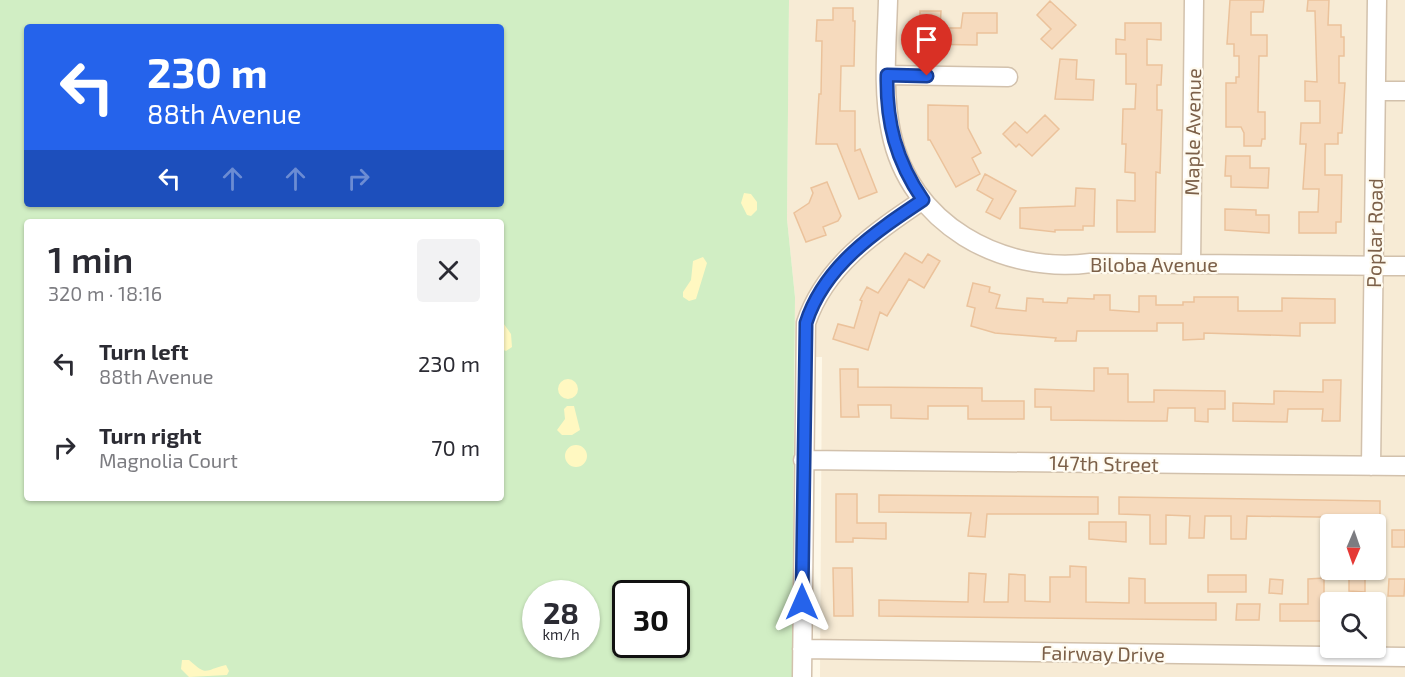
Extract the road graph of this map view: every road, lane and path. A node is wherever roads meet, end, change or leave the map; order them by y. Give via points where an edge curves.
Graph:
1 (888, 0) edge
2 (1194, 0) edge
3 (1377, 0) edge
4 (887, 75) junction
5 (1008, 77) dead end
6 (1376, 91) junction
7 (1405, 91) edge
8 (923, 200) junction
9 (1191, 264) junction
10 (1405, 266) edge
11 (1373, 267) junction
12 (803, 460) junction
13 (1371, 466) junction
14 (1405, 466) edge
15 (802, 649) junction
16 (1405, 657) edge
17 (802, 677) edge

1 - 4 street, Biloba Avenue
2 - 9 street, Maple Avenue
3 - 6 street, Poplar Road
4 - 5 street
4 - 8 street, Biloba Avenue via 891,134 903,168
6 - 7 street
6 - 11 street, Poplar Road
8 - 9 street, Biloba Avenue via 953,230 975,244 1019,260 1056,266
8 - 12 street via 840,264 812,303 804,339
9 - 11 street, Biloba Avenue
10 - 11 street, Biloba Avenue
11 - 13 street, Poplar Road
12 - 13 street, 147th Street
12 - 15 street
13 - 14 street, 147th Street
15 - 16 street, Fairway Drive
15 - 17 street

